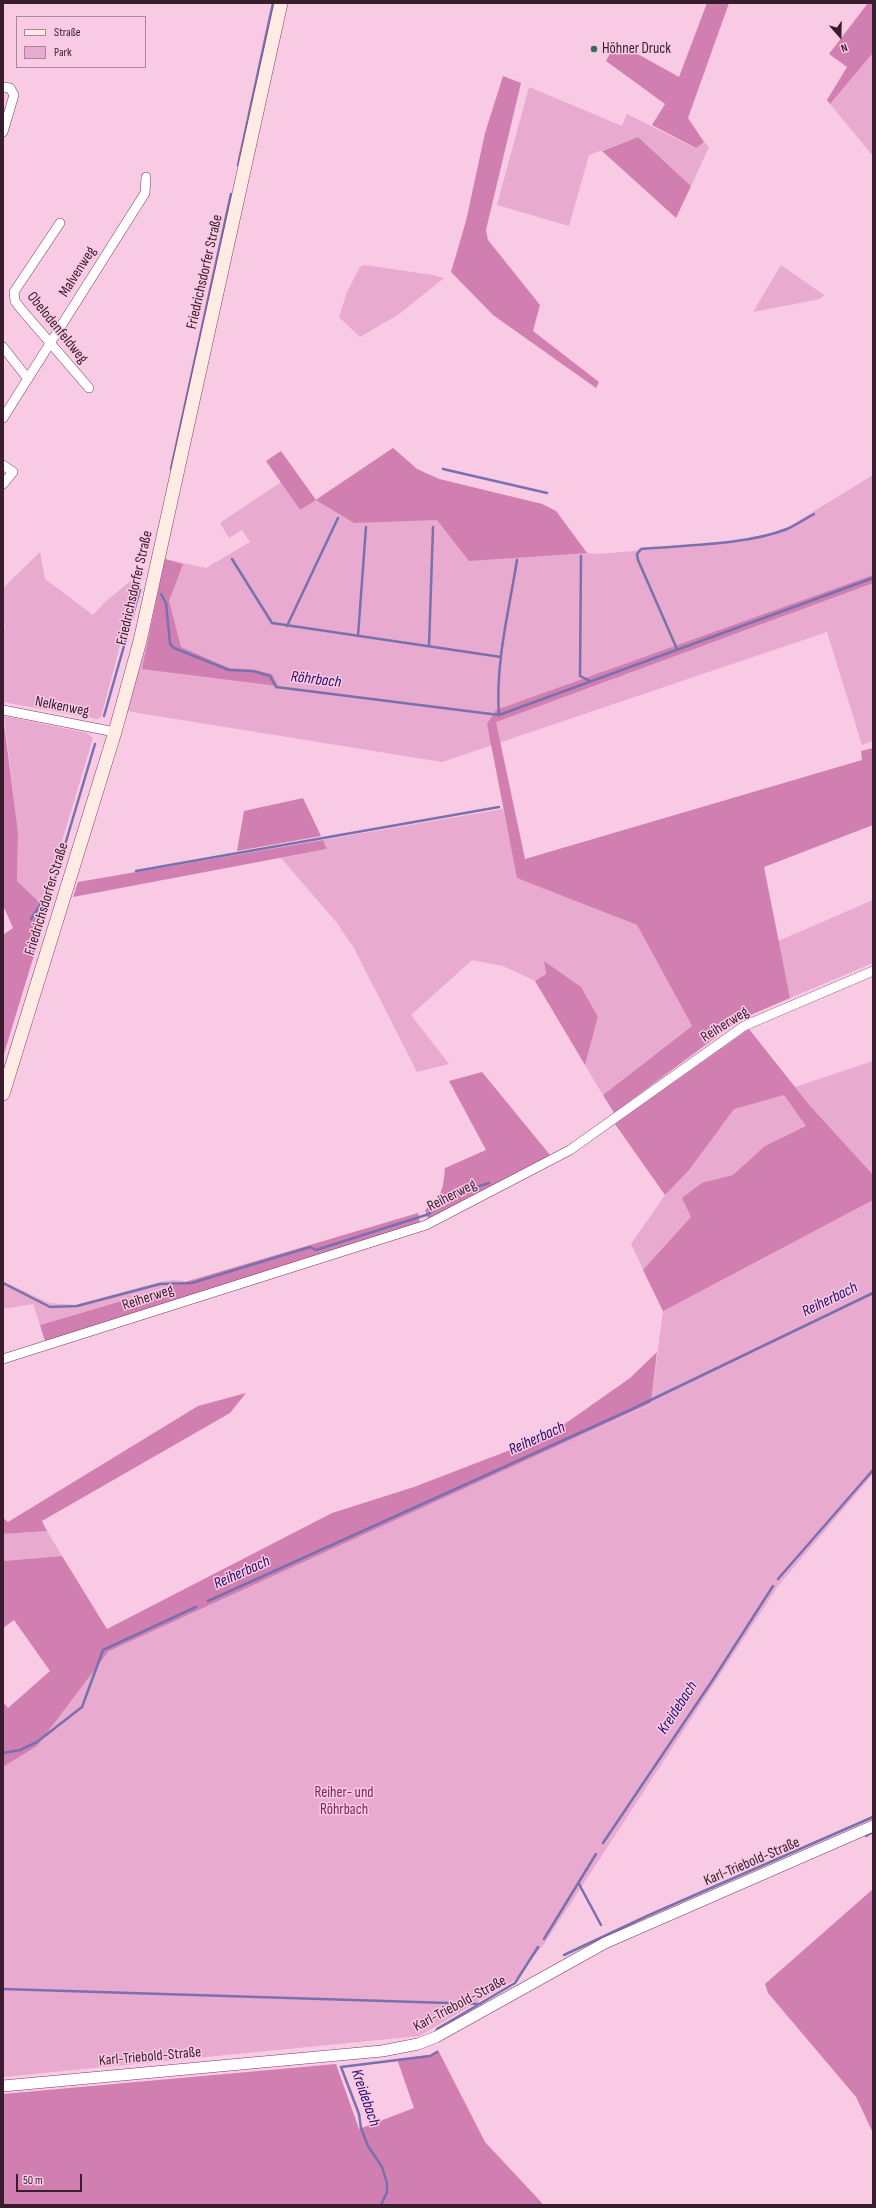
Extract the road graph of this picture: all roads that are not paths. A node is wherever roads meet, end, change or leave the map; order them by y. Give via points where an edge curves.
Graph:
1 (281, 3) edge
2 (3, 87) edge
3 (3, 132) edge
4 (146, 177) dead end
5 (60, 223) dead end
6 (50, 342) junction
7 (3, 347) edge
8 (28, 379) junction
9 (89, 388) dead end
10 (3, 418) edge
11 (3, 465) edge
12 (3, 484) edge
13 (3, 710) edge
14 (115, 732) junction
15 (873, 971) edge
16 (3, 1094) edge
17 (3, 1359) edge
18 (873, 1826) edge
19 (3, 2086) edge

1 - 14 main road, Friedrichsdorfer Straße via 140,641
2 - 3 street via 10,88 14,94
4 - 6 street, Malvenweg via 145,193
5 - 6 street, Obelodenfeldweg via 14,292 20,310
6 - 8 street, Malvenweg
6 - 9 street, Obelodenfeldweg
7 - 8 street
8 - 10 street, Malvenweg
11 - 12 street via 13,472
13 - 14 street, Nelkenweg
14 - 16 main road, Friedrichsdorfer Straße
15 - 17 street, Reiherweg via 744,1026 570,1150 426,1225
18 - 19 street, Karl-Triebold-Straße via 605,1943 436,2037 418,2044 366,2053

